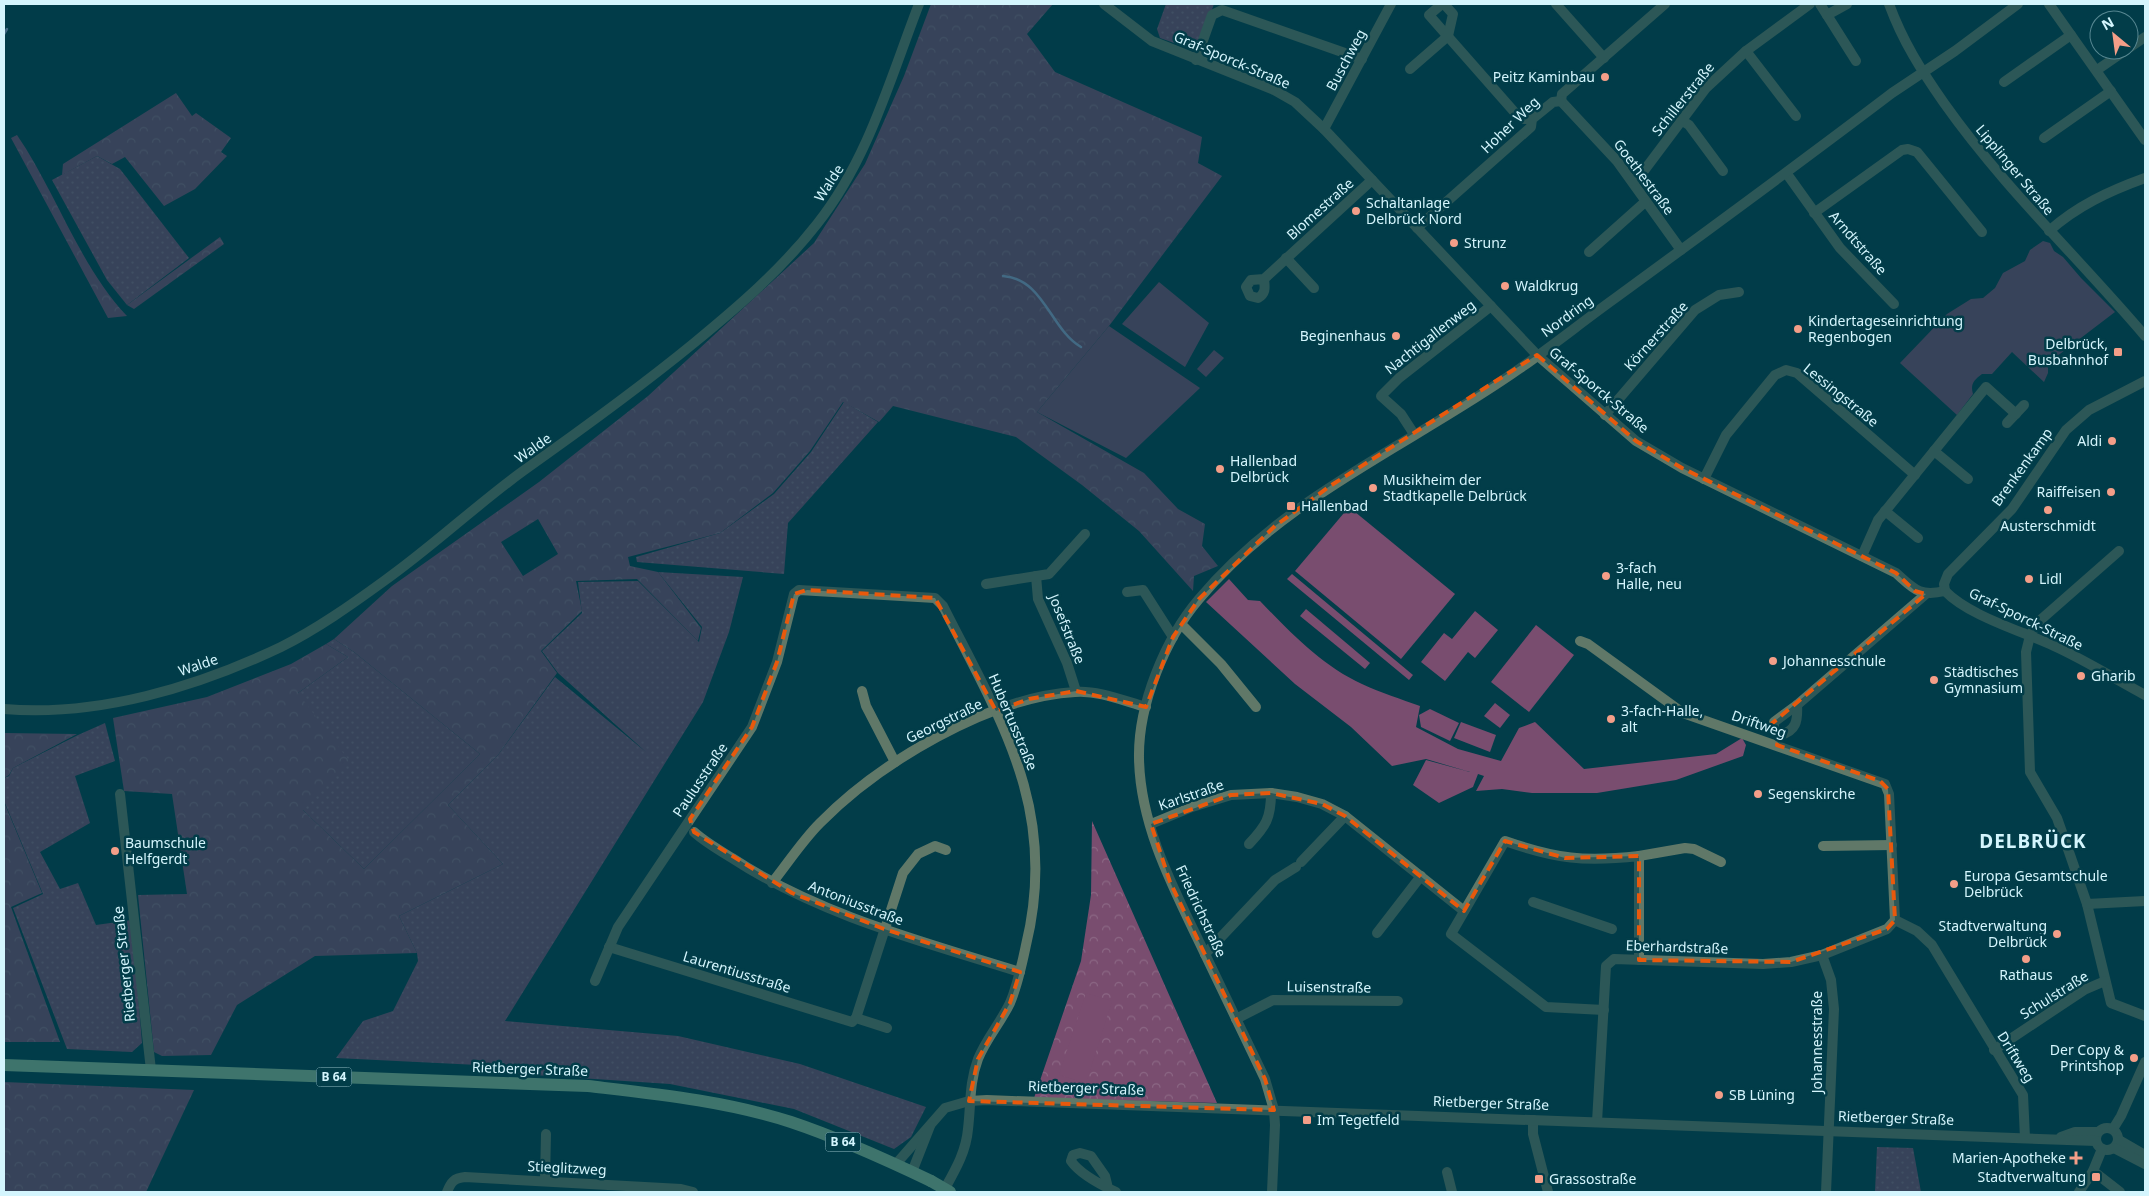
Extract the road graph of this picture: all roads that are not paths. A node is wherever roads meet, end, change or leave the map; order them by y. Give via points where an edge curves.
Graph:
1 (919, 4) edge
2 (1104, 4) edge
3 (1391, 4) edge
4 (1443, 4) edge
5 (1556, 4) edge
6 (1665, 4) edge
7 (1810, 4) edge
8 (1820, 4) edge
9 (1847, 4) edge
10 (1889, 4) edge
11 (2018, 4) edge
12 (2049, 4) edge
13 (1827, 15) junction
14 (2072, 34) junction
15 (1448, 36) junction
16 (1746, 51) junction
17 (1604, 58) junction
18 (1362, 59) junction
19 (1196, 60) junction
20 (2112, 60) edge
21 (1856, 61) dead end
22 (1410, 69) dead end
23 (2097, 70) junction
24 (1923, 73) junction
25 (2004, 82) dead end
26 (2111, 91) junction
27 (1561, 101) junction
28 (1796, 116) dead end
29 (1532, 120) junction
30 (1681, 120) junction
31 (1324, 129) junction
32 (2044, 138) dead end
33 (2145, 140) edge
34 (1723, 171) dead end
35 (1787, 174) junction
36 (2145, 178) edge
37 (1372, 180) junction
38 (1632, 181) junction
39 (1645, 202) junction
40 (1814, 213) junction
41 (1417, 228) junction
42 (2049, 231) junction
43 (1982, 232) dead end
44 (1681, 250) junction
45 (1589, 252) dead end
46 (1286, 258) junction
47 (1264, 279) dead end
48 (1314, 288) dead end
49 (1739, 292) dead end
50 (1894, 304) dead end
51 (1491, 306) junction
52 (2145, 336) edge
53 (1537, 355) junction
54 (2145, 381) edge
55 (2024, 405) dead end
56 (2016, 414) junction
57 (1605, 415) junction
58 (2008, 424) dead end
59 (1414, 434) junction
60 (1934, 450) junction
61 (1915, 475) junction
62 (1704, 479) junction
63 (1968, 479) dead end
64 (1886, 511) junction
65 (1085, 534) dead end
66 (1918, 538) dead end
67 (2119, 551) dead end
68 (1862, 556) junction
69 (1036, 576) junction
70 (986, 584) dead end
71 (807, 590) joint
72 (1945, 591) junction
73 (1127, 592) dead end
74 (1926, 594) junction
75 (1181, 624) junction
76 (2030, 636) junction
77 (1173, 637) junction
78 (1580, 641) dead end
79 (862, 691) dead end
80 (1076, 691) junction
81 (2145, 695) edge
82 (1797, 705) junction
83 (1146, 706) junction
84 (1256, 708) dead end
85 (4, 709) edge
86 (996, 711) junction
87 (1779, 740) junction
88 (895, 762) junction
89 (1271, 793) junction
90 (120, 794) dead end
91 (1345, 816) junction
92 (690, 819) junction
93 (1151, 824) junction
94 (682, 832) junction
95 (694, 832) junction
96 (1249, 844) dead end
97 (1892, 845) junction
98 (1823, 846) dead end
99 (946, 850) dead end
100 (1639, 856) junction
101 (1721, 862) dead end
102 (1420, 876) junction
103 (772, 883) junction
104 (2145, 901) edge
105 (1533, 902) dead end
106 (2087, 904) junction
107 (1464, 911) junction
108 (1895, 920) junction
109 (884, 929) junction
110 (1612, 929) dead end
111 (1378, 933) dead end
112 (609, 947) junction
113 (1205, 954) junction
114 (1822, 955) junction
115 (1639, 960) junction
116 (1020, 972) junction
117 (2105, 981) junction
118 (595, 982) dead end
119 (1398, 1001) dead end
120 (1604, 1010) junction
121 (2145, 1016) edge
122 (856, 1018) junction
123 (1236, 1019) junction
124 (887, 1028) dead end
125 (1994, 1050) junction
126 (2145, 1062) edge
127 (4, 1064) edge
128 (151, 1070) junction
129 (969, 1101) junction
130 (1274, 1110) junction
131 (1533, 1120) junction
132 (1597, 1122) junction
133 (931, 1123) junction
134 (2113, 1129) junction
135 (1830, 1131) junction
136 (546, 1134) dead end
137 (2024, 1138) junction
138 (2099, 1140) junction
139 (2117, 1144) junction
140 (2145, 1155) edge
141 (896, 1164) junction
142 (2145, 1164) edge
143 (2093, 1171) junction
144 (912, 1172) junction
145 (1447, 1172) dead end
146 (545, 1180) junction
147 (447, 1192) edge
148 (693, 1192) edge
149 (943, 1192) edge
150 (950, 1192) edge
151 (1272, 1192) edge
152 (1452, 1192) edge
153 (1548, 1192) edge
154 (1826, 1192) edge
155 (2079, 1192) edge
156 (2120, 1192) edge

1 - 85 street, Walde via 859,160 819,222 748,298 648,380 498,489 384,581 321,625 282,646 195,682 155,693 68,709
2 - 19 street, Graf-Sporck-Straße via 1152,41
3 - 18 street, Buschweg
4 - 15 street via 1454,14
4 - 15 street via 1429,15
5 - 17 street
6 - 17 street, Hoher Weg
7 - 16 street, Schillerstraße
8 - 13 street
9 - 13 street
10 - 24 street, Lipplinger Straße via 1900,35
11 - 24 street, Nordring
12 - 14 street
13 - 21 street
14 - 23 street
14 - 25 street
15 - 22 street
15 - 29 street via 1517,115
16 - 28 street
16 - 30 street, Schillerstraße via 1706,88
17 - 27 street, Hoher Weg via 1562,94
18 - 19 street via 1222,10 1212,15
18 - 31 street, Buschweg
19 - 31 street, Graf-Sporck-Straße via 1274,90 1295,102
20 - 23 street
23 - 26 street
24 - 35 street, Nordring
24 - 42 street, Lipplinger Straße via 1986,161
26 - 32 street
26 - 33 street
27 - 29 street, Hoher Weg via 1553,102
27 - 38 street, Goethestraße
29 - 41 street, Hoher Weg via 1531,127
30 - 34 street via 1689,125
30 - 38 street, Schillerstraße via 1640,176
31 - 37 street, Graf-Sporck-Straße
35 - 40 street, Arndtstraße
35 - 44 street, Nordring
36 - 42 street via 2116,188 2071,212
37 - 41 street, Graf-Sporck-Straße
37 - 46 street, Blomestraße
38 - 39 street, Goethestraße
39 - 44 street, Goethestraße
39 - 45 street
40 - 43 street via 1902,150 1908,149 1917,152
40 - 50 street, Arndtstraße via 1840,248
41 - 51 street, Graf-Sporck-Straße
42 - 52 street, Lipplinger Straße
44 - 53 street, Nordring
46 - 47 street, Blomestraße
46 - 48 street, Blomestraße
49 - 57 street, Körnerstraße via 1719,295 1695,310
51 - 53 street, Graf-Sporck-Straße
51 - 59 street, Nachtigallenweg via 1399,378 1381,396 1401,414
53 - 57 street, Graf-Sporck-Straße
53 - 59 street, Nordring
54 - 72 street, Brenkenkamp via 2089,410 2066,430 2012,509 1948,574
55 - 56 street
56 - 58 street
56 - 60 street via 1986,387
57 - 62 street, Graf-Sporck-Straße via 1636,442
59 - 75 street, Nordring via 1290,514 1223,574
60 - 61 street
60 - 63 street
61 - 62 street, Lessingstraße via 1796,374 1786,370 1775,374 1726,435
61 - 64 street
62 - 68 street, Graf-Sporck-Straße
64 - 66 street
64 - 68 street via 1878,520
65 - 69 street via 1049,574
67 - 76 street via 2037,623
68 - 74 street, Graf-Sporck-Straße via 1896,573 1915,591
69 - 70 street
69 - 80 street, Josefstraße via 1038,599
71 - 86 street, Hubertusstraße via 936,598
71 - 92 street, Paulusstraße via 794,594 777,662 752,727
72 - 74 street
72 - 76 street, Graf-Sporck-Straße via 1962,604
73 - 77 street via 1143,590
74 - 82 street
75 - 77 street
75 - 84 street via 1221,664
76 - 81 street, Graf-Sporck-Straße via 2056,646
76 - 106 street via 2026,652 2030,772 2057,818
77 - 83 street, Friedrichstraße via 1154,676
78 - 87 street, Driftweg via 1683,713
79 - 88 street via 866,706
80 - 83 street, Georgstraße
80 - 86 street, Georgstraße via 1029,699
82 - 87 street via 1794,728
82 - 87 street via 1774,722
83 - 93 street, Friedrichstraße via 1139,756
86 - 88 street, Georgstraße via 933,739
86 - 116 street, Hubertusstraße via 1016,756 1031,804 1037,858 1034,914
87 - 97 street, Driftweg via 1884,784 1889,794
88 - 103 street, Georgstraße via 862,785 819,824
89 - 91 street, Karlstraße via 1322,804
89 - 93 street, Karlstraße via 1231,795 1192,806
89 - 96 street via 1271,811 1265,827
90 - 128 street, Rietberger Straße
91 - 102 street, Karlstraße
91 - 113 street via 1299,865 1275,880
92 - 94 street, Paulusstraße
92 - 95 street via 695,825
93 - 113 street, Friedrichstraße via 1170,882
94 - 95 street
94 - 112 street, Paulusstraße via 618,927
95 - 103 street, Antoniusstraße
97 - 98 street
97 - 108 street, Driftweg
99 - 109 street via 935,846 918,854 903,873
100 - 101 street via 1685,848
100 - 107 street via 1603,860 1565,858 1505,841
100 - 115 street
102 - 107 street, Karlstraße
102 - 111 street
103 - 109 street, Antoniusstraße
104 - 106 street
105 - 110 street, Eberhardstraße
106 - 117 street
107 - 120 street via 1451,934 1546,1007
108 - 114 street, Eberhardstraße via 1887,929
108 - 125 street, Driftweg via 1917,931 1932,945
109 - 116 street, Antoniusstraße
109 - 122 street
112 - 118 street, Paulusstraße
112 - 122 street, Laurentiusstraße via 852,1022
113 - 123 street, Friedrichstraße
114 - 115 street, Eberhardstraße via 1762,964
114 - 135 street, Johannesstraße via 1831,980 1834,1009
115 - 120 street, Eberhardstraße via 1614,959 1606,966
116 - 129 street, Hubertusstraße via 1010,1003 978,1059
117 - 121 street, Schulstraße via 2111,1003
117 - 125 street, Schulstraße via 2084,990
119 - 123 street, Luisenstraße via 1273,1000
120 - 132 street, Eberhardstraße
122 - 124 street, Laurentiusstraße
123 - 130 street, Friedrichstraße via 1265,1079
125 - 137 street, Driftweg via 2023,1095
126 - 134 street
127 - 128 main road, Rietberger Straße / B 64
128 - 141 main road, Rietberger Straße / B 64 via 588,1086 665,1095 790,1122
129 - 130 street, Rietberger Straße
129 - 133 street, Rietberger Straße via 948,1106
129 - 149 street, Hubertusstraße via 964,1149
130 - 131 street, Rietberger Straße
130 - 151 street, Friedrichstraße
131 - 132 street, Rietberger Straße
131 - 153 street via 1533,1134
132 - 135 street, Rietberger Straße
133 - 141 street, Rietberger Straße
133 - 144 street, Rietberger Straße
134 - 138 street via 2107,1128
134 - 139 street via 2118,1135
135 - 137 street, Rietberger Straße
135 - 154 street, Johannesstraße
136 - 146 street
137 - 138 street, Rietberger Straße
138 - 139 street via 2108,1150
138 - 143 street
139 - 140 street
139 - 142 street
141 - 144 main road, Rietberger Straße / B 64
143 - 155 street
143 - 156 street
144 - 150 main road, Rietberger Straße / B 64, bridge
145 - 152 street
146 - 147 street, Stieglitzweg via 465,1177 457,1178
146 - 148 street, Stieglitzweg via 681,1188

